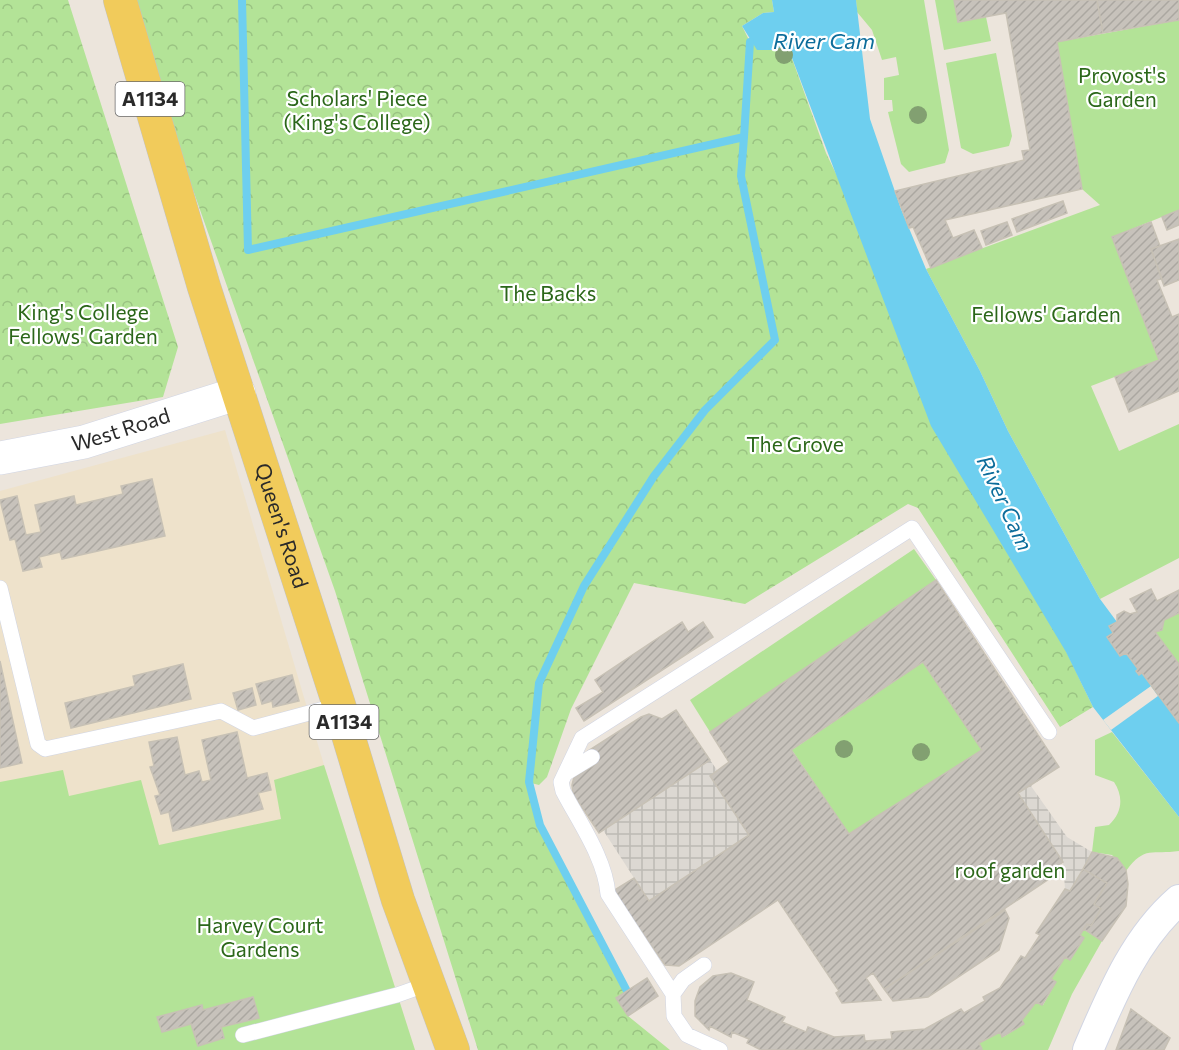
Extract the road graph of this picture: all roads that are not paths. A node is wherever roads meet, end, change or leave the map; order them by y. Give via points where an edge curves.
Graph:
1 (120, 0) edge
2 (239, 393) junction
3 (0, 458) edge
4 (0, 588) edge
5 (339, 705) junction
6 (1049, 732) dead end
7 (592, 757) dead end
8 (566, 773) junction
9 (1179, 900) edge
10 (704, 964) dead end
11 (431, 983) junction
12 (674, 994) junction
13 (243, 1035) dead end
14 (453, 1050) edge
15 (720, 1050) edge
16 (1088, 1050) edge

1 - 2 main road, Queen's Road / A1134
2 - 3 street, West Road via 84,442
2 - 5 main road, Queen's Road / A1134
4 - 5 lane via 38,744 45,749 221,711 252,728
5 - 11 main road, Queen's Road / A1134 via 398,900
6 - 8 lane via 912,528 582,738
7 - 8 lane
8 - 12 lane via 561,782 563,791 592,846 607,881 608,894
9 - 16 street via 1141,944
10 - 12 lane via 683,980
11 - 13 lane
11 - 14 main road, Queen's Road / A1134
12 - 15 lane via 674,1016 687,1035

